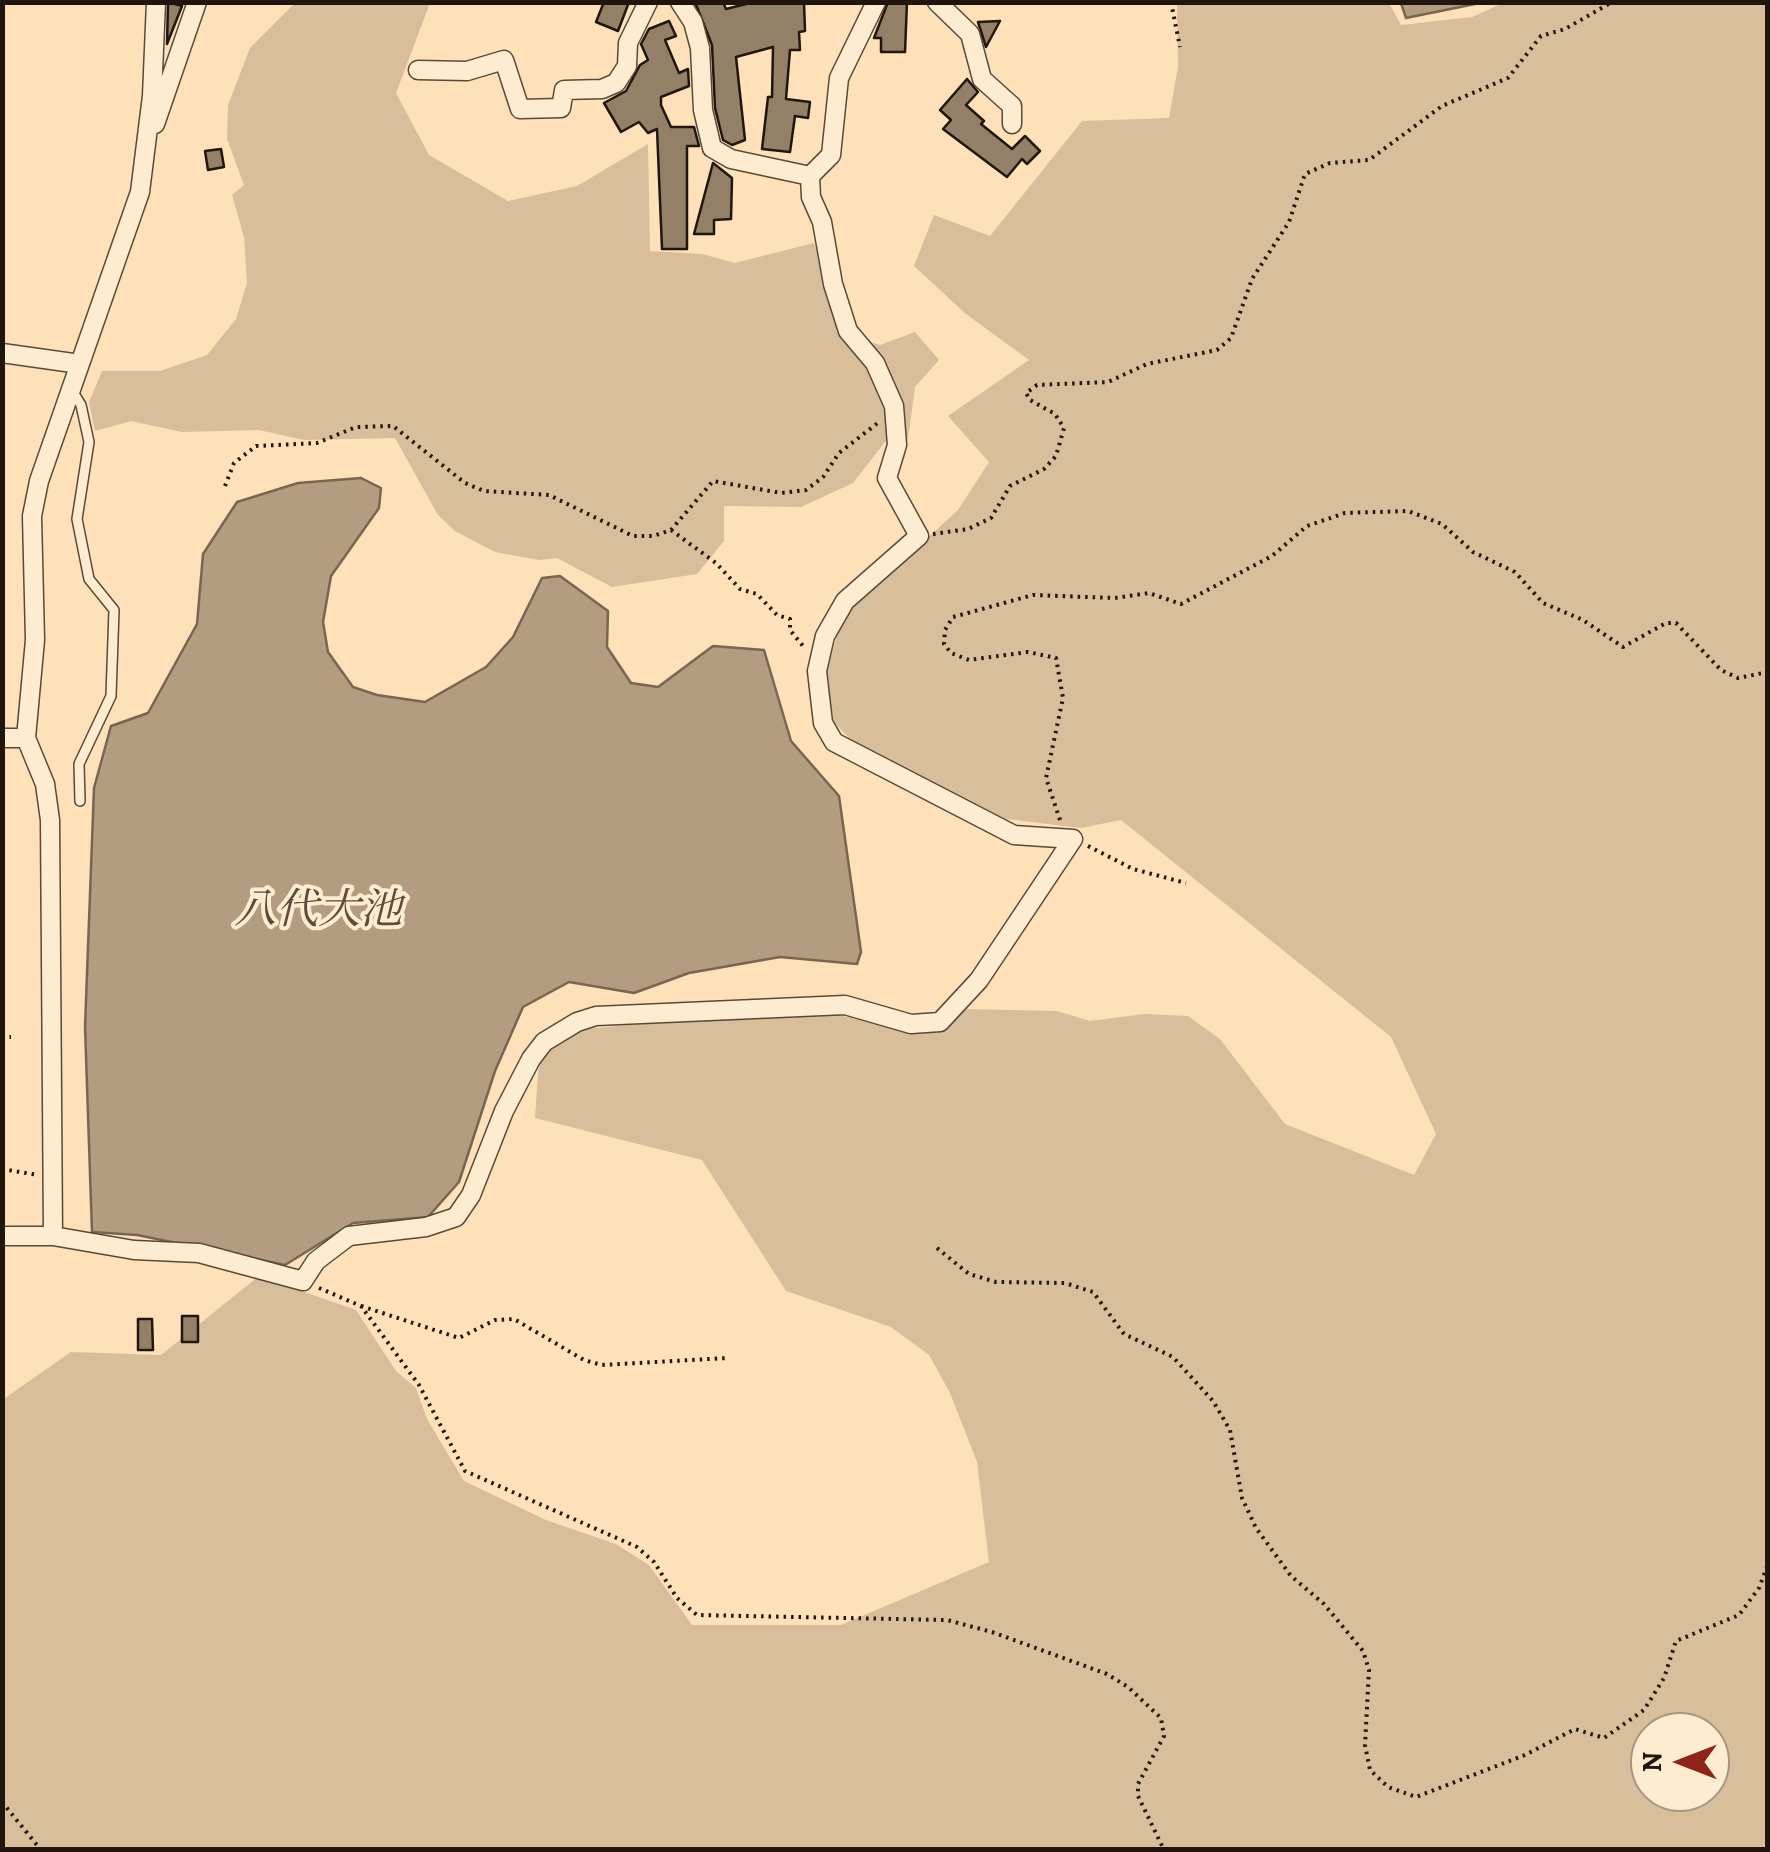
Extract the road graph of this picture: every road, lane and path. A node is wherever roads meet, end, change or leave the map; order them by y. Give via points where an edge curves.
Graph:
1 (156, 2) edge
2 (196, 2) edge
3 (648, 2) edge
4 (680, 2) edge
5 (876, 2) edge
6 (936, 2) edge
7 (1171, 2) edge
8 (1612, 2) edge
9 (1180, 47) dead end
10 (418, 70) dead end
11 (1012, 124) dead end
12 (149, 128) junction
13 (810, 176) junction
14 (2, 352) edge
15 (80, 364) junction
16 (72, 390) junction
17 (894, 406) junction
18 (225, 486) dead end
19 (670, 530) junction
20 (918, 536) junction
21 (818, 666) junction
22 (1768, 672) edge
23 (9, 741) edge
24 (80, 801) dead end
25 (1073, 839) junction
26 (1186, 884) dead end
27 (2, 1037) edge
28 (11, 1037) dead end
29 (2, 1169) edge
30 (52, 1179) junction
31 (2, 1236) edge
32 (53, 1236) junction
33 (937, 1248) dead end
34 (304, 1281) junction
35 (361, 1306) junction
36 (727, 1358) dead end
37 (1768, 1564) edge
38 (2, 1802) edge
39 (41, 1850) edge
40 (1164, 1850) edge

1 - 12 street
2 - 12 street via 158,122
3 - 10 street via 616,83 564,90 561,108 520,110 504,60 467,72
4 - 13 street via 700,48 702,110 712,148 731,159
5 - 13 street via 838,78 831,155
6 - 11 street via 970,34 982,78 1012,106
7 - 9 path
8 - 20 path via 1541,36 1508,78 1442,106 1369,160 1310,170 1252,280 1230,338 1217,350 1147,364 1108,382 1037,385 1026,393 1064,428 1056,456 1010,486 991,518 968,529
12 - 15 street via 140,192
13 - 17 street via 848,331 875,363
14 - 15 street
15 - 16 street
16 - 23 street via 32,516 35,640
16 - 24 lane via 89,442 77,518 88,579 114,610 111,696 79,764
17 - 19 path via 806,490 780,493 713,481
17 - 20 street via 896,446 887,478
18 - 19 path via 234,463 256,446 317,443 356,426 393,426 449,474 484,491 550,495 634,536
19 - 21 path via 740,589 790,620 790,630
20 - 21 street via 845,602 824,636
21 - 25 street via 824,724 834,742 1014,834
22 - 25 path via 1738,678 1721,670 1676,623 1623,647 1613,643 1583,620 1543,603 1515,572 1473,552 1442,524 1408,511 1326,517 1272,556 1181,604 1150,593 1032,595 953,618 944,644 951,654 969,660 1028,652 1056,658 1063,698 1046,778 1054,811
23 - 30 street via 45,784 50,820
25 - 26 path via 1133,869
25 - 34 street via 979,980 940,1022 911,1024 844,1006 577,1022 532,1058 456,1217 349,1236 316,1261
27 - 28 path
29 - 30 path
30 - 32 street
31 - 32 street
32 - 34 street via 199,1254
33 - 37 path via 969,1274 996,1282 1065,1283 1094,1292 1124,1334 1174,1357 1223,1414 1242,1498 1256,1528 1290,1576 1363,1651 1370,1770 1416,1797 1575,1728 1604,1738 1623,1727 1644,1710 1664,1678 1676,1641 1739,1616
34 - 35 path
35 - 36 path via 460,1338 495,1320 514,1319 602,1364
35 - 40 path via 419,1386 465,1471 637,1547 697,1615 947,1620 1128,1687 1161,1718 1164,1736 1138,1796
38 - 39 path

